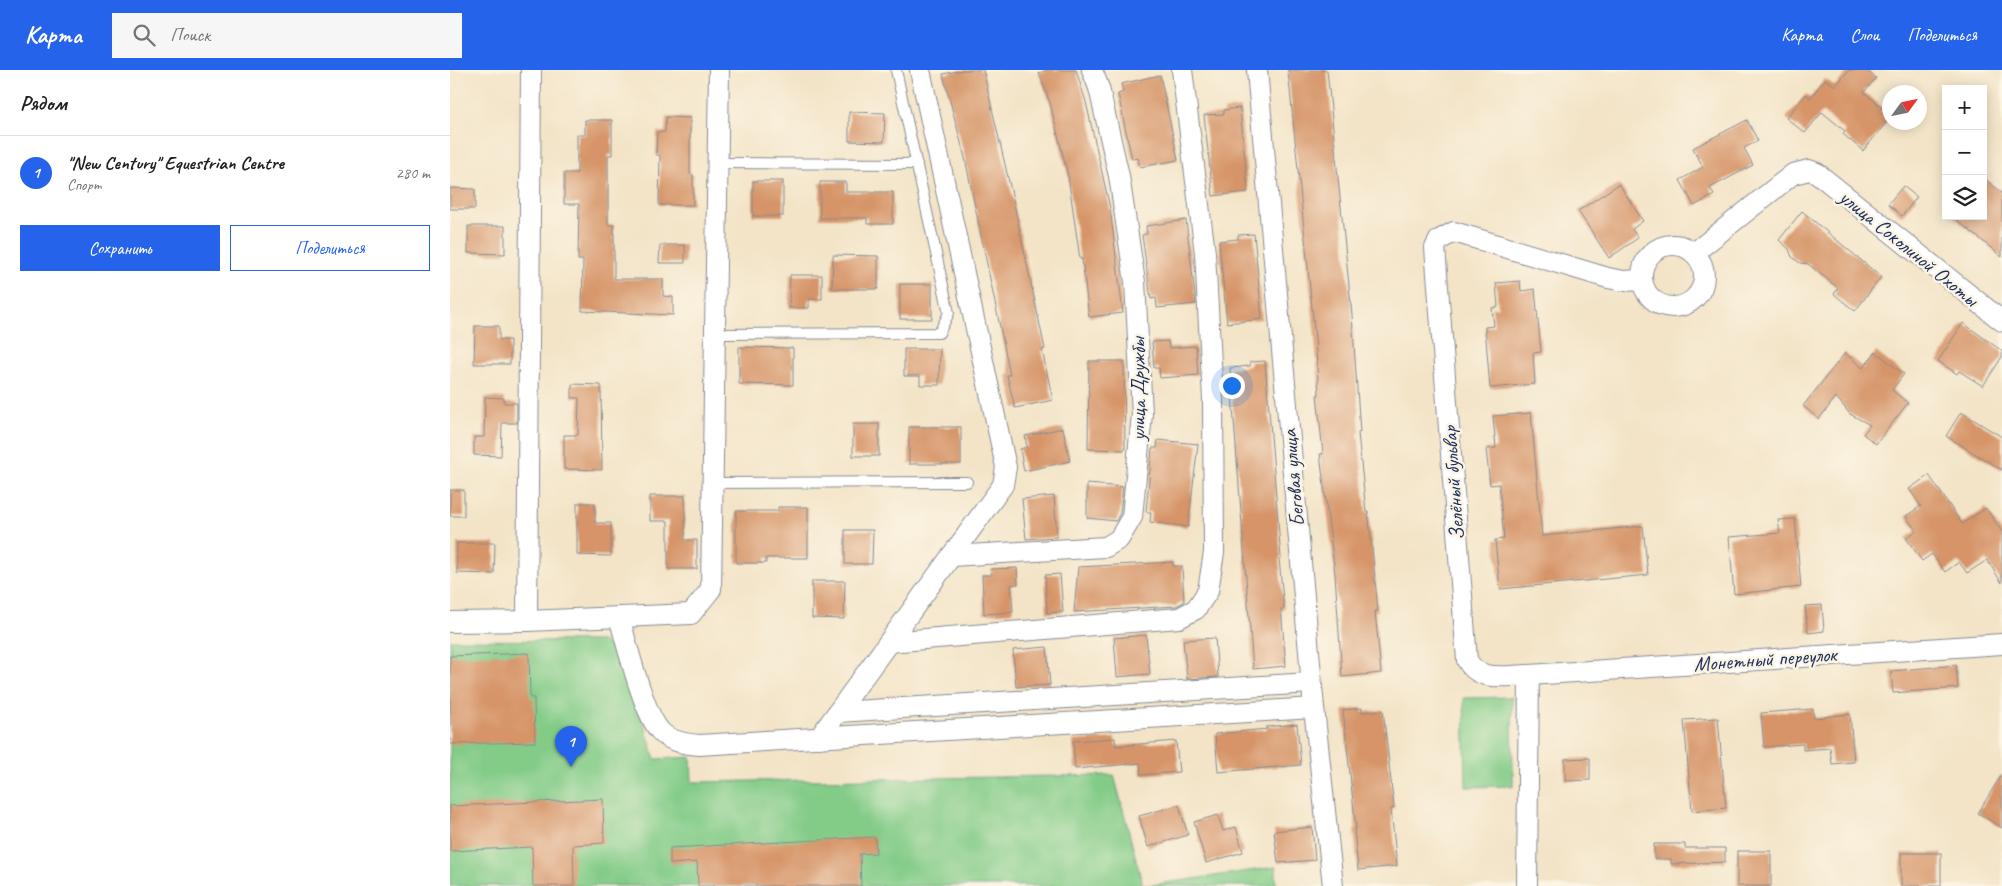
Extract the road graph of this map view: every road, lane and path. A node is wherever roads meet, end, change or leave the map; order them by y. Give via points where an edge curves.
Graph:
1 (531, 70) edge
2 (719, 70) edge
3 (896, 70) edge
4 (920, 70) edge
5 (1092, 70) edge
6 (1182, 70) edge
7 (1257, 70) edge
8 (717, 163) junction
9 (917, 164) junction
10 (1694, 253) junction
11 (1642, 280) junction
12 (2002, 321) edge
13 (715, 334) junction
14 (967, 482) dead end
15 (712, 483) junction
16 (951, 556) junction
17 (619, 617) junction
18 (527, 621) junction
19 (450, 622) edge
20 (889, 642) junction
21 (2002, 644) edge
22 (1529, 675) junction
23 (1312, 683) junction
24 (1314, 708) junction
25 (838, 712) junction
26 (819, 738) junction
27 (1333, 886) edge
28 (1527, 886) edge

1 - 18 street
2 - 8 street
3 - 9 lane
4 - 16 street via 1006,467 1003,485
5 - 16 street, улица Дружбы via 1120,176 1135,282 1142,414 1132,517 1120,539 1106,547
6 - 20 street via 1205,253 1214,400 1214,552 1208,591 1196,609 1179,618
7 - 23 street, Беговая улица
8 - 9 lane
8 - 13 street
9 - 13 lane via 949,313 939,333
10 - 11 street via 1677,246 1659,248 1646,262
10 - 11 street via 1702,264 1704,277 1701,290 1693,300 1681,306 1668,307 1656,302 1646,292
10 - 12 street, улица Соколиной Охоты via 1792,174 1809,170 1817,173
11 - 22 street, Зелёный бульвар via 1608,278 1464,233 1446,234 1435,248 1467,660 1474,671 1482,675
13 - 15 street
14 - 15 lane
15 - 17 street via 711,589 690,614
16 - 20 street
17 - 18 street
17 - 26 street via 649,713 660,732 679,743 699,745
18 - 19 street
20 - 25 street
21 - 22 street, Монетный переулок
22 - 28 street
23 - 24 street, Беговая улица
23 - 25 street
24 - 26 street
24 - 27 street, Беговая улица
25 - 26 street

